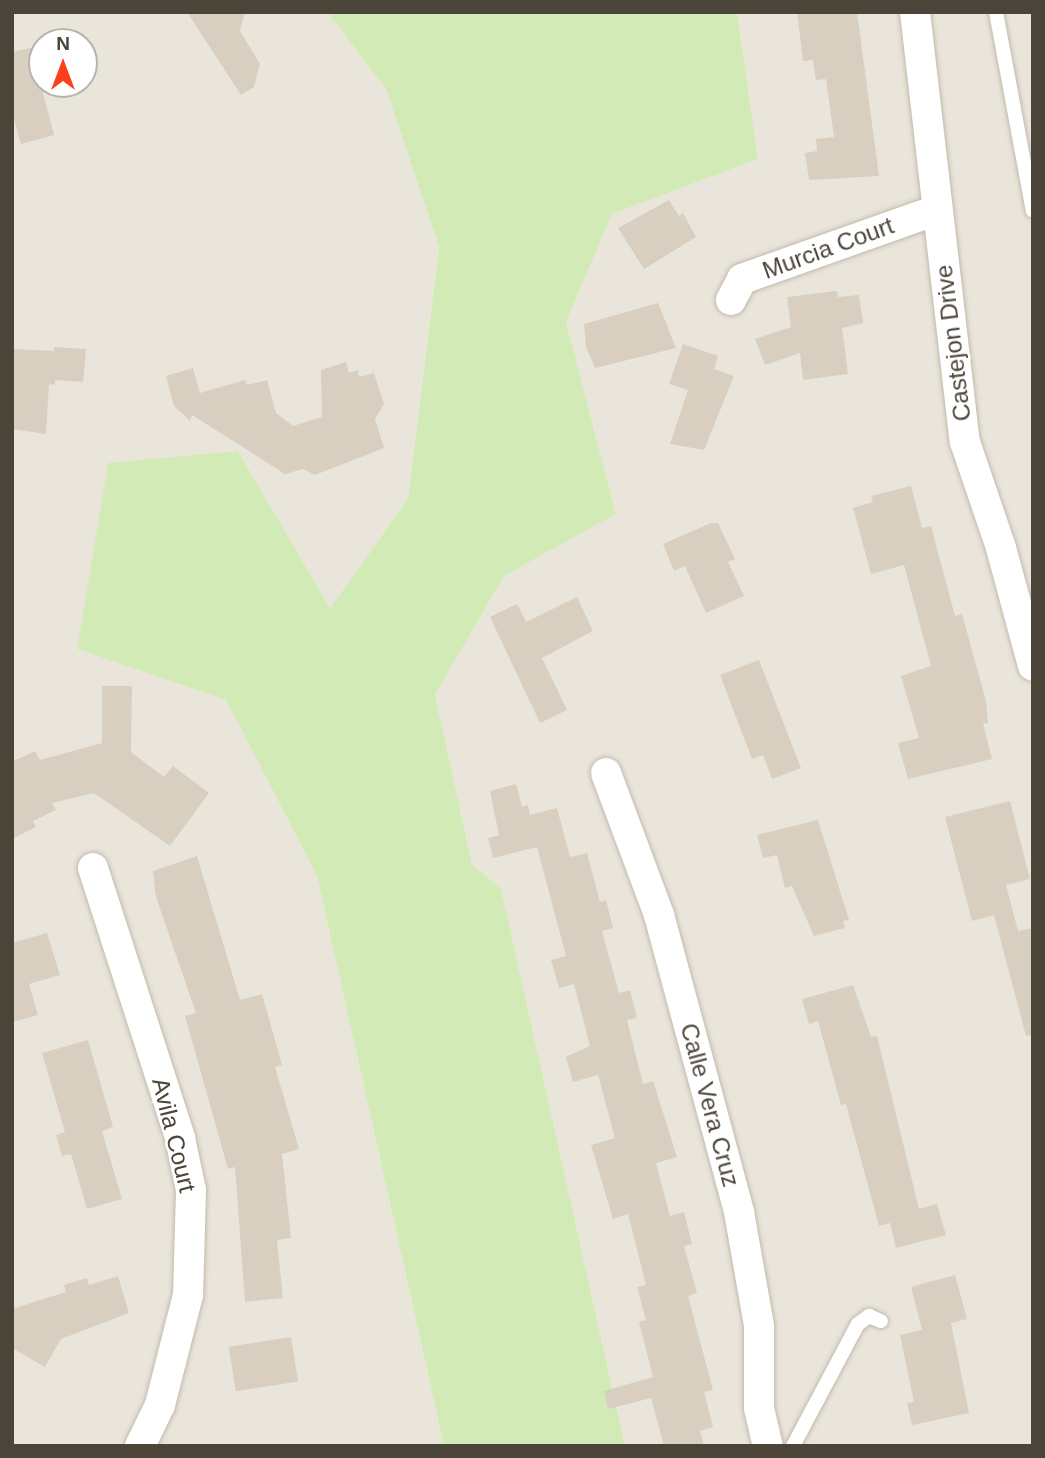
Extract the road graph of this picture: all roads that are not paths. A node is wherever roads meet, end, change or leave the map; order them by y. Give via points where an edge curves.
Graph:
1 (915, 12) edge
2 (996, 12) edge
3 (937, 210) junction
4 (1033, 211) edge
5 (731, 300) dead end
6 (1033, 666) edge
7 (606, 773) dead end
8 (93, 867) dead end
9 (881, 1321) dead end
10 (140, 1446) edge
11 (768, 1446) edge
12 (793, 1446) edge

1 - 3 street, Castejon Drive
2 - 4 lane
3 - 5 street, Murcia Court via 742,279
3 - 6 street, Castejon Drive via 965,442 1001,548
7 - 11 street, Calle Vera Cruz via 659,915 739,1212 759,1326 759,1408
8 - 10 street, Avila Court via 180,1138 191,1190 188,1295 160,1405
9 - 12 lane via 869,1316 858,1324

